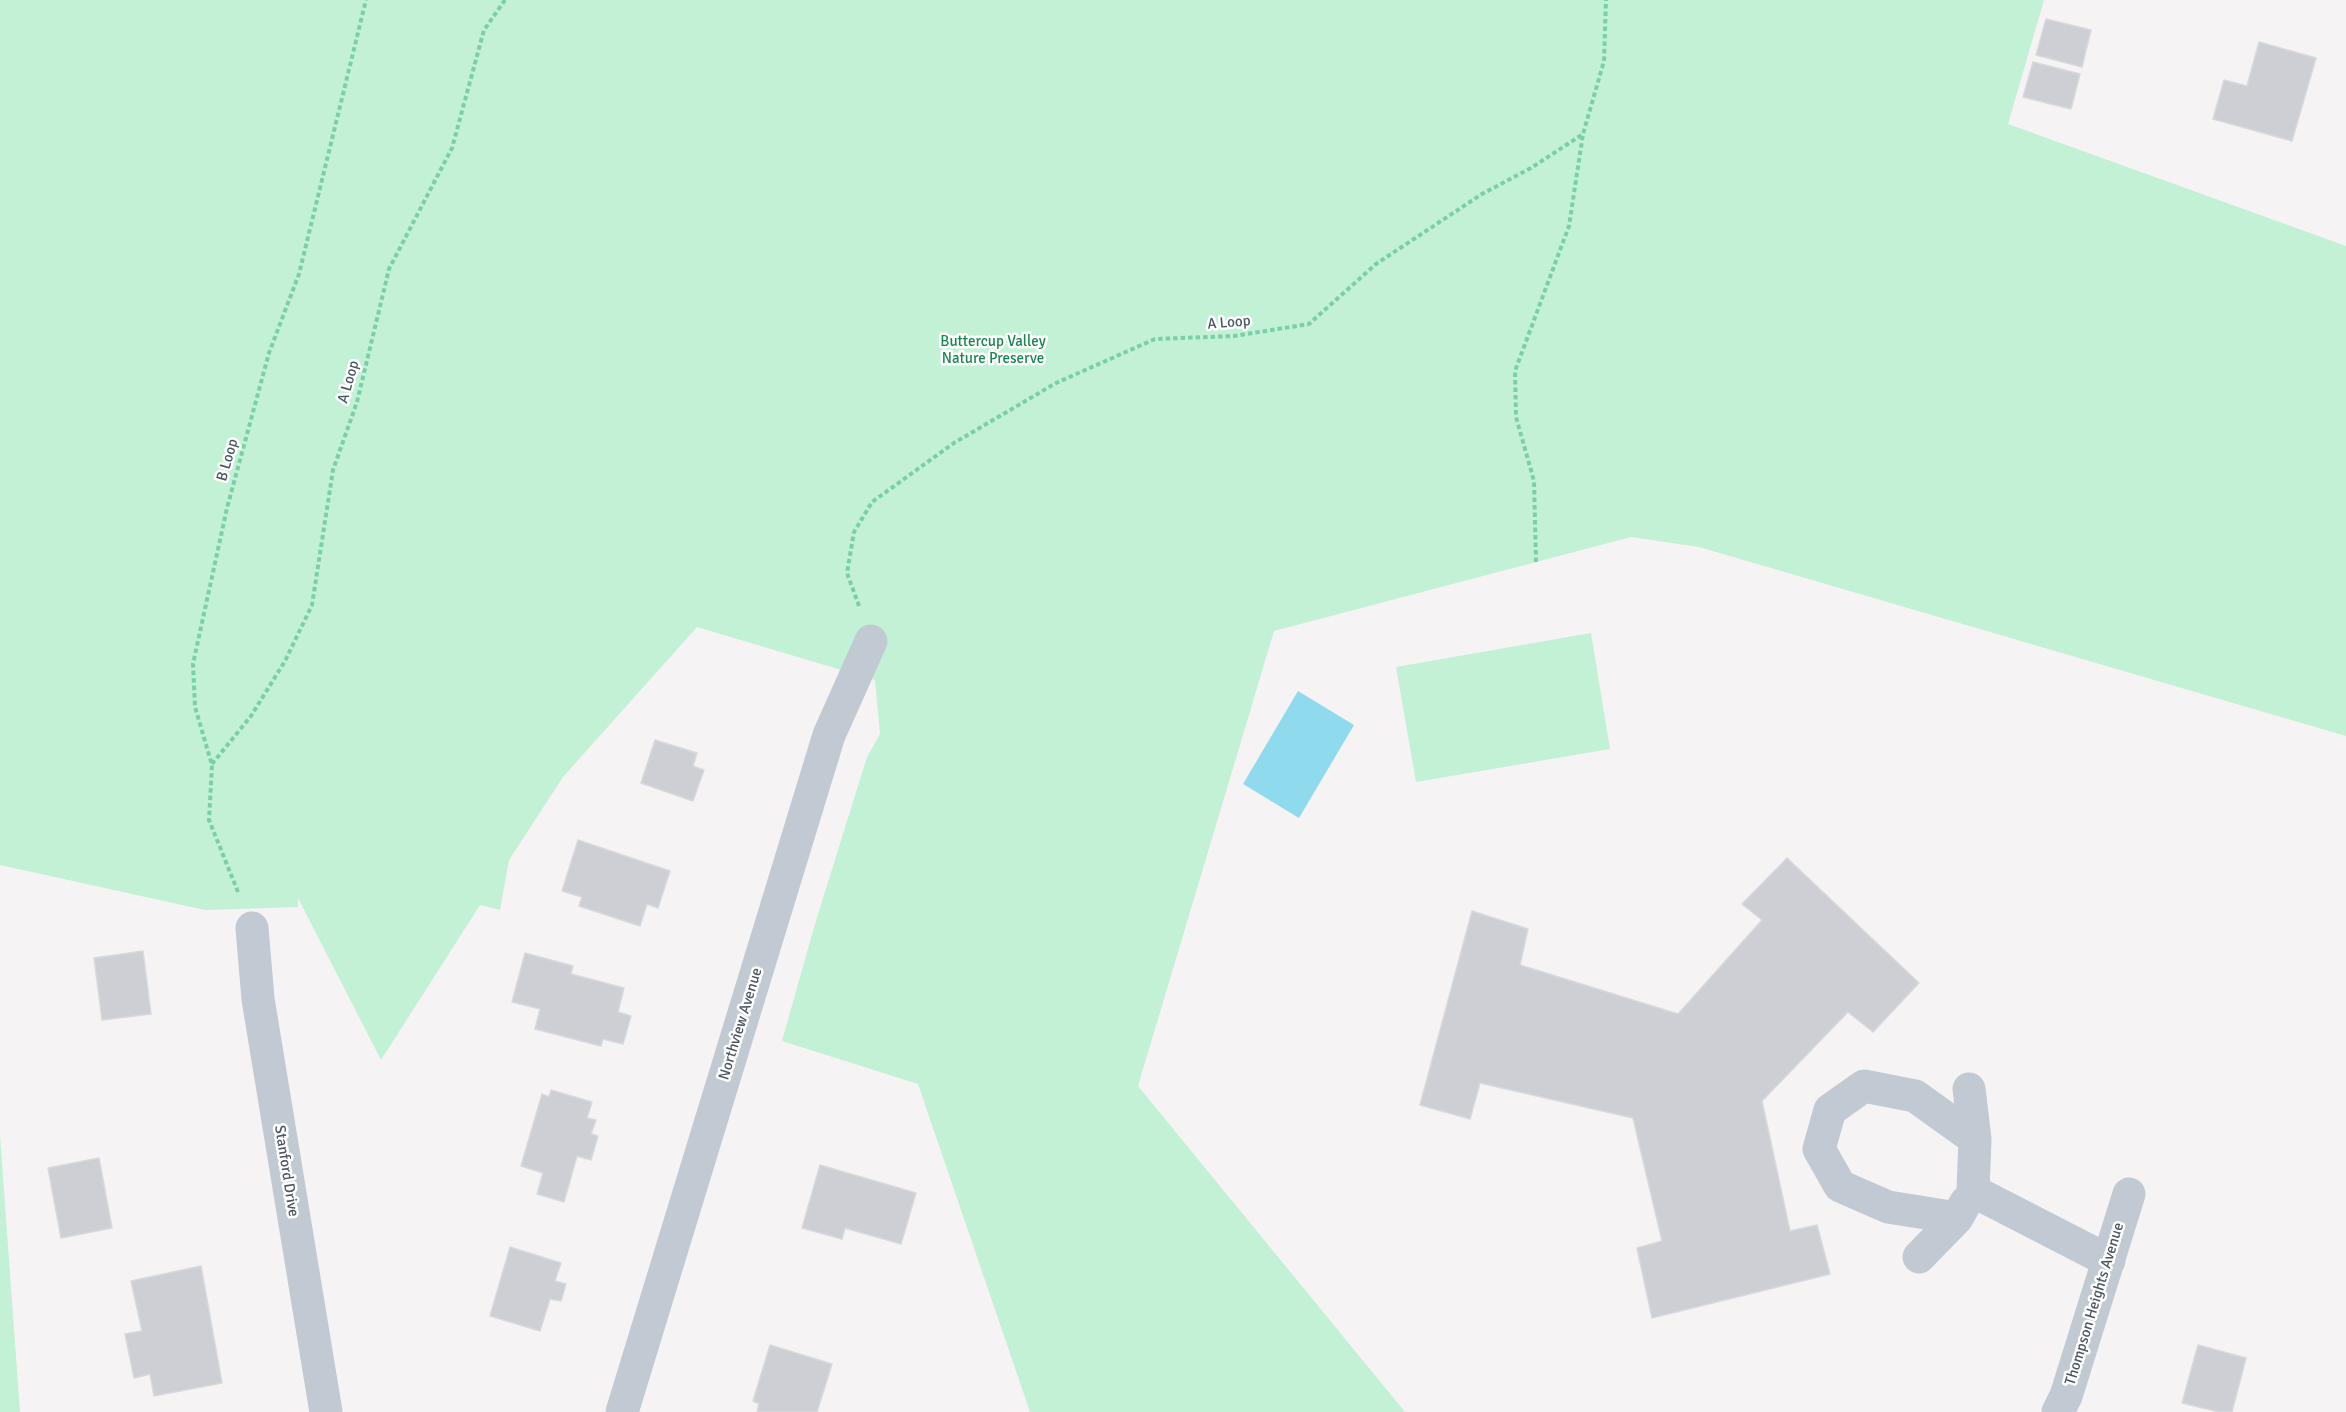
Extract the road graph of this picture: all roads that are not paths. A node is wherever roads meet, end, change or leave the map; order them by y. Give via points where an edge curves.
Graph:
1 (872, 641) road end
2 (252, 928) road end
3 (1969, 1089) dead end
4 (1975, 1139) junction
5 (2129, 1194) dead end
6 (1965, 1204) junction
7 (1919, 1257) dead end
8 (2109, 1261) junction
9 (326, 1412) edge
10 (622, 1412) edge
11 (2058, 1412) edge

1 - 10 street, Northview Avenue via 829,735
2 - 9 street, Stanford Drive via 258,999
3 - 4 street
4 - 6 street
4 - 6 street via 1915,1096 1864,1086 1830,1110 1819,1149 1840,1186 1888,1208
5 - 8 street, Thompson Heights Avenue
6 - 7 street
6 - 8 street
8 - 11 street, Thompson Heights Avenue

